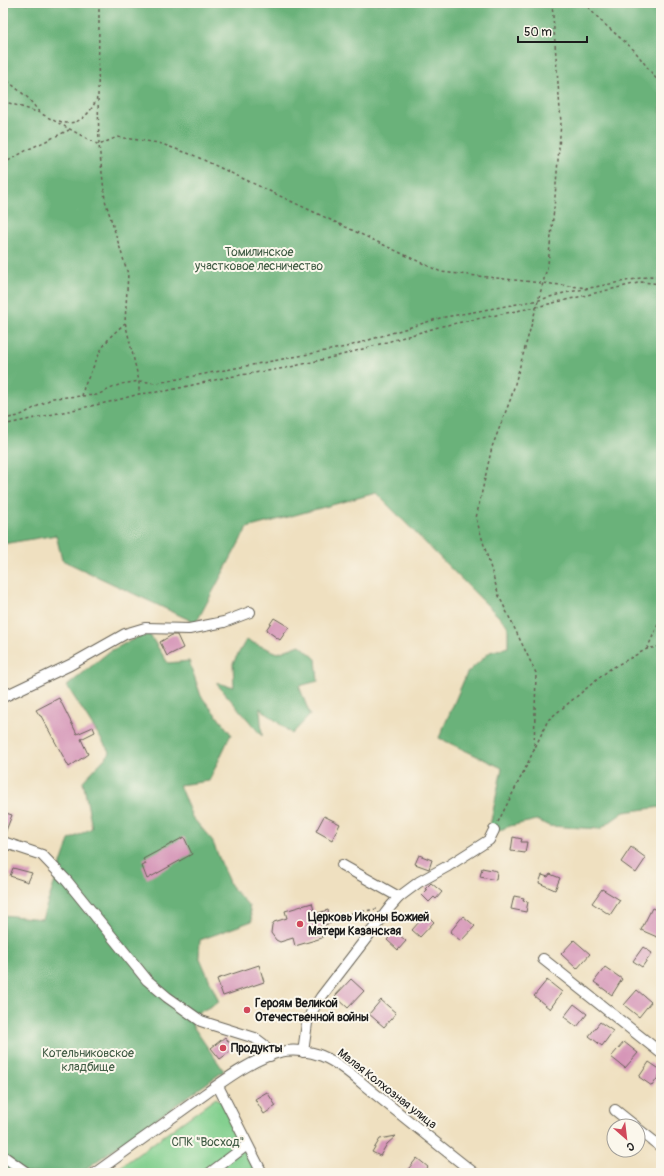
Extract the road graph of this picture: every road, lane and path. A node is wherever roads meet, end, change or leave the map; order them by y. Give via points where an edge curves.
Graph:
1 (99, 3) edge
2 (552, 3) edge
3 (584, 3) edge
4 (3, 76) edge
5 (661, 85) edge
6 (98, 96) junction
7 (3, 101) edge
8 (40, 112) junction
9 (57, 121) junction
10 (70, 130) junction
11 (99, 145) junction
12 (3, 164) edge
13 (661, 277) edge
14 (543, 283) junction
15 (661, 284) edge
16 (589, 288) junction
17 (539, 300) junction
18 (536, 307) junction
19 (125, 322) junction
20 (139, 381) junction
21 (139, 394) junction
22 (82, 396) junction
23 (3, 419) edge
24 (3, 425) edge
25 (250, 612) dead end
26 (661, 618) edge
27 (661, 646) edge
28 (647, 649) junction
29 (3, 697) edge
30 (534, 751) junction
31 (494, 830) joint
32 (3, 842) edge
33 (342, 866) dead end
34 (399, 897) junction
35 (391, 906) junction
36 (333, 919) dead end
37 (543, 959) dead end
38 (303, 1052) junction
39 (661, 1053) edge
40 (270, 1056) junction
41 (218, 1086) junction
42 (615, 1110) dead end
43 (625, 1118) edge
44 (646, 1135) edge
45 (247, 1145) junction
46 (661, 1147) edge
47 (4, 1160) edge
48 (27, 1173) edge
49 (95, 1173) edge
50 (210, 1173) edge
51 (262, 1173) edge
52 (474, 1173) edge

1 - 6 path
2 - 14 path via 561,123 548,264
3 - 5 path via 634,50
4 - 8 path
6 - 9 path via 92,109 85,116 69,123
6 - 11 path
7 - 8 path
8 - 9 path
9 - 10 path
10 - 11 path
10 - 12 path
11 - 14 path via 117,137 159,143 193,155 441,272
11 - 19 path via 105,200 128,274
13 - 16 path via 651,276
14 - 16 path
14 - 17 path
15 - 18 path via 642,282
16 - 17 path
17 - 18 path
17 - 20 path via 440,318 346,347 157,383
18 - 21 path via 442,326 342,356 166,391
18 - 30 path via 511,398 492,447 476,518 498,596 536,673
19 - 20 path
19 - 22 path via 101,350
20 - 21 path
20 - 22 path via 121,384 96,395
21 - 24 path
22 - 23 path via 53,398 19,416
25 - 29 street via 224,622 189,629 145,628 125,634 70,665
26 - 28 path
27 - 28 path
28 - 30 path via 610,669 548,720
30 - 31 path
31 - 34 street via 489,840
32 - 40 street via 42,855 67,881 147,980 166,998 201,1021 255,1038 264,1044
33 - 34 street
34 - 35 street
35 - 36 path
35 - 38 street via 312,1011 307,1022
37 - 39 street
38 - 40 street, Малая Колхозная улица via 282,1052
38 - 52 street, Малая Колхозная улица via 323,1056 347,1071
40 - 41 street, Малая Колхозная улица via 257,1061
41 - 45 street
41 - 49 street, Малая Колхозная улица
42 - 43 street
44 - 46 street
45 - 50 street
45 - 51 street
47 - 48 street

